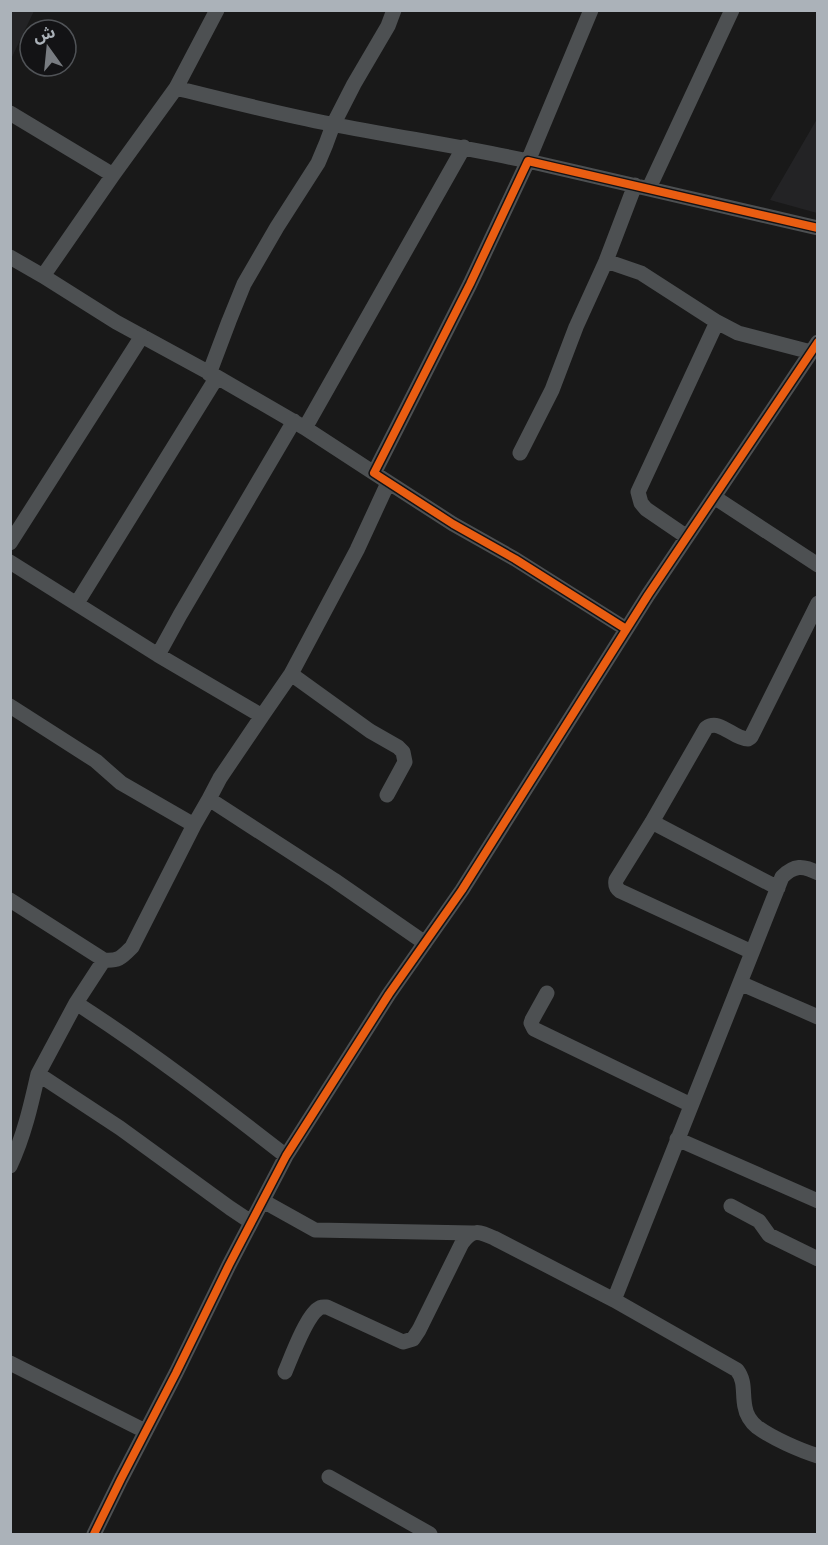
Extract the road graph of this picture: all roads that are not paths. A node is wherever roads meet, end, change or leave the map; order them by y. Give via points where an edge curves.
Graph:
1 (217, 10) edge
2 (394, 10) edge
3 (591, 10) edge
4 (732, 10) edge
5 (176, 88) junction
6 (10, 113) edge
7 (333, 124) junction
8 (464, 147) junction
9 (528, 161) junction
10 (113, 175) junction
11 (642, 186) junction
12 (818, 228) edge
13 (10, 256) edge
14 (606, 261) junction
15 (44, 276) junction
16 (717, 322) junction
17 (142, 336) junction
18 (814, 347) edge
19 (213, 375) junction
20 (299, 425) junction
21 (520, 453) dead end
22 (374, 473) junction
23 (388, 483) junction
24 (714, 497) junction
25 (687, 537) junction
26 (10, 543) edge
27 (10, 562) edge
28 (818, 565) edge
29 (76, 603) junction
30 (818, 603) edge
31 (626, 629) junction
32 (158, 655) junction
33 (291, 674) junction
34 (10, 706) edge
35 (262, 716) junction
36 (387, 795) dead end
37 (210, 799) junction
38 (652, 822) junction
39 (194, 825) junction
40 (818, 873) edge
41 (778, 888) junction
42 (10, 900) edge
43 (425, 943) junction
44 (753, 952) junction
45 (104, 960) junction
46 (740, 983) junction
47 (547, 993) dead end
48 (76, 1003) junction
49 (818, 1017) edge
50 (38, 1074) junction
51 (691, 1105) junction
52 (677, 1139) junction
53 (286, 1156) junction
54 (10, 1166) edge
55 (263, 1201) junction
56 (818, 1201) edge
57 (731, 1206) dead end
58 (251, 1222) junction
59 (473, 1233) junction
60 (818, 1259) edge
61 (614, 1300) junction
62 (10, 1363) edge
63 (285, 1372) dead end
64 (145, 1431) junction
65 (818, 1456) edge
66 (329, 1477) dead end
67 (94, 1534) edge
68 (430, 1534) edge

1 - 5 street
2 - 7 street
3 - 9 street
4 - 11 street
5 - 7 street
5 - 10 street
6 - 10 street
7 - 8 street
7 - 19 street via 318,163 244,284
8 - 9 street
8 - 20 street
9 - 11 street
9 - 22 street
10 - 15 street
11 - 12 street
11 - 14 street
13 - 15 street
14 - 16 street via 641,273
14 - 21 street via 552,390
15 - 17 street
16 - 18 street via 738,333
16 - 25 street via 638,492 646,508
17 - 19 street
17 - 26 street
18 - 24 street
19 - 20 street
19 - 29 street
20 - 22 street
20 - 32 street
22 - 23 street
23 - 31 street
23 - 33 street
24 - 25 street
24 - 28 street
25 - 31 street
27 - 29 street
29 - 32 street
30 - 38 street via 751,737 742,739 715,725 705,728
31 - 43 street
32 - 35 street
33 - 35 street
33 - 36 street via 403,752 405,762
34 - 39 street via 96,761 121,783
35 - 37 street
37 - 39 street
37 - 43 street
38 - 41 street
38 - 44 street via 616,880 617,888
39 - 45 street via 132,946 122,958
40 - 41 street via 798,867 789,870
41 - 44 street
42 - 45 street
43 - 53 street
44 - 46 street
45 - 48 street
46 - 49 street
46 - 51 street
47 - 51 street via 532,1020 534,1029
48 - 50 street
48 - 53 street
50 - 54 street via 28,1119
50 - 58 street
51 - 52 street
52 - 56 street
52 - 61 street
53 - 55 street
55 - 58 street
55 - 59 street via 315,1230
57 - 60 street via 759,1221 769,1235
58 - 64 street
59 - 61 street via 494,1238
59 - 63 street via 462,1243 413,1339 403,1342 322,1307 310,1317
61 - 65 street via 738,1370 752,1422 782,1441
62 - 64 street
64 - 67 street
66 - 68 street

